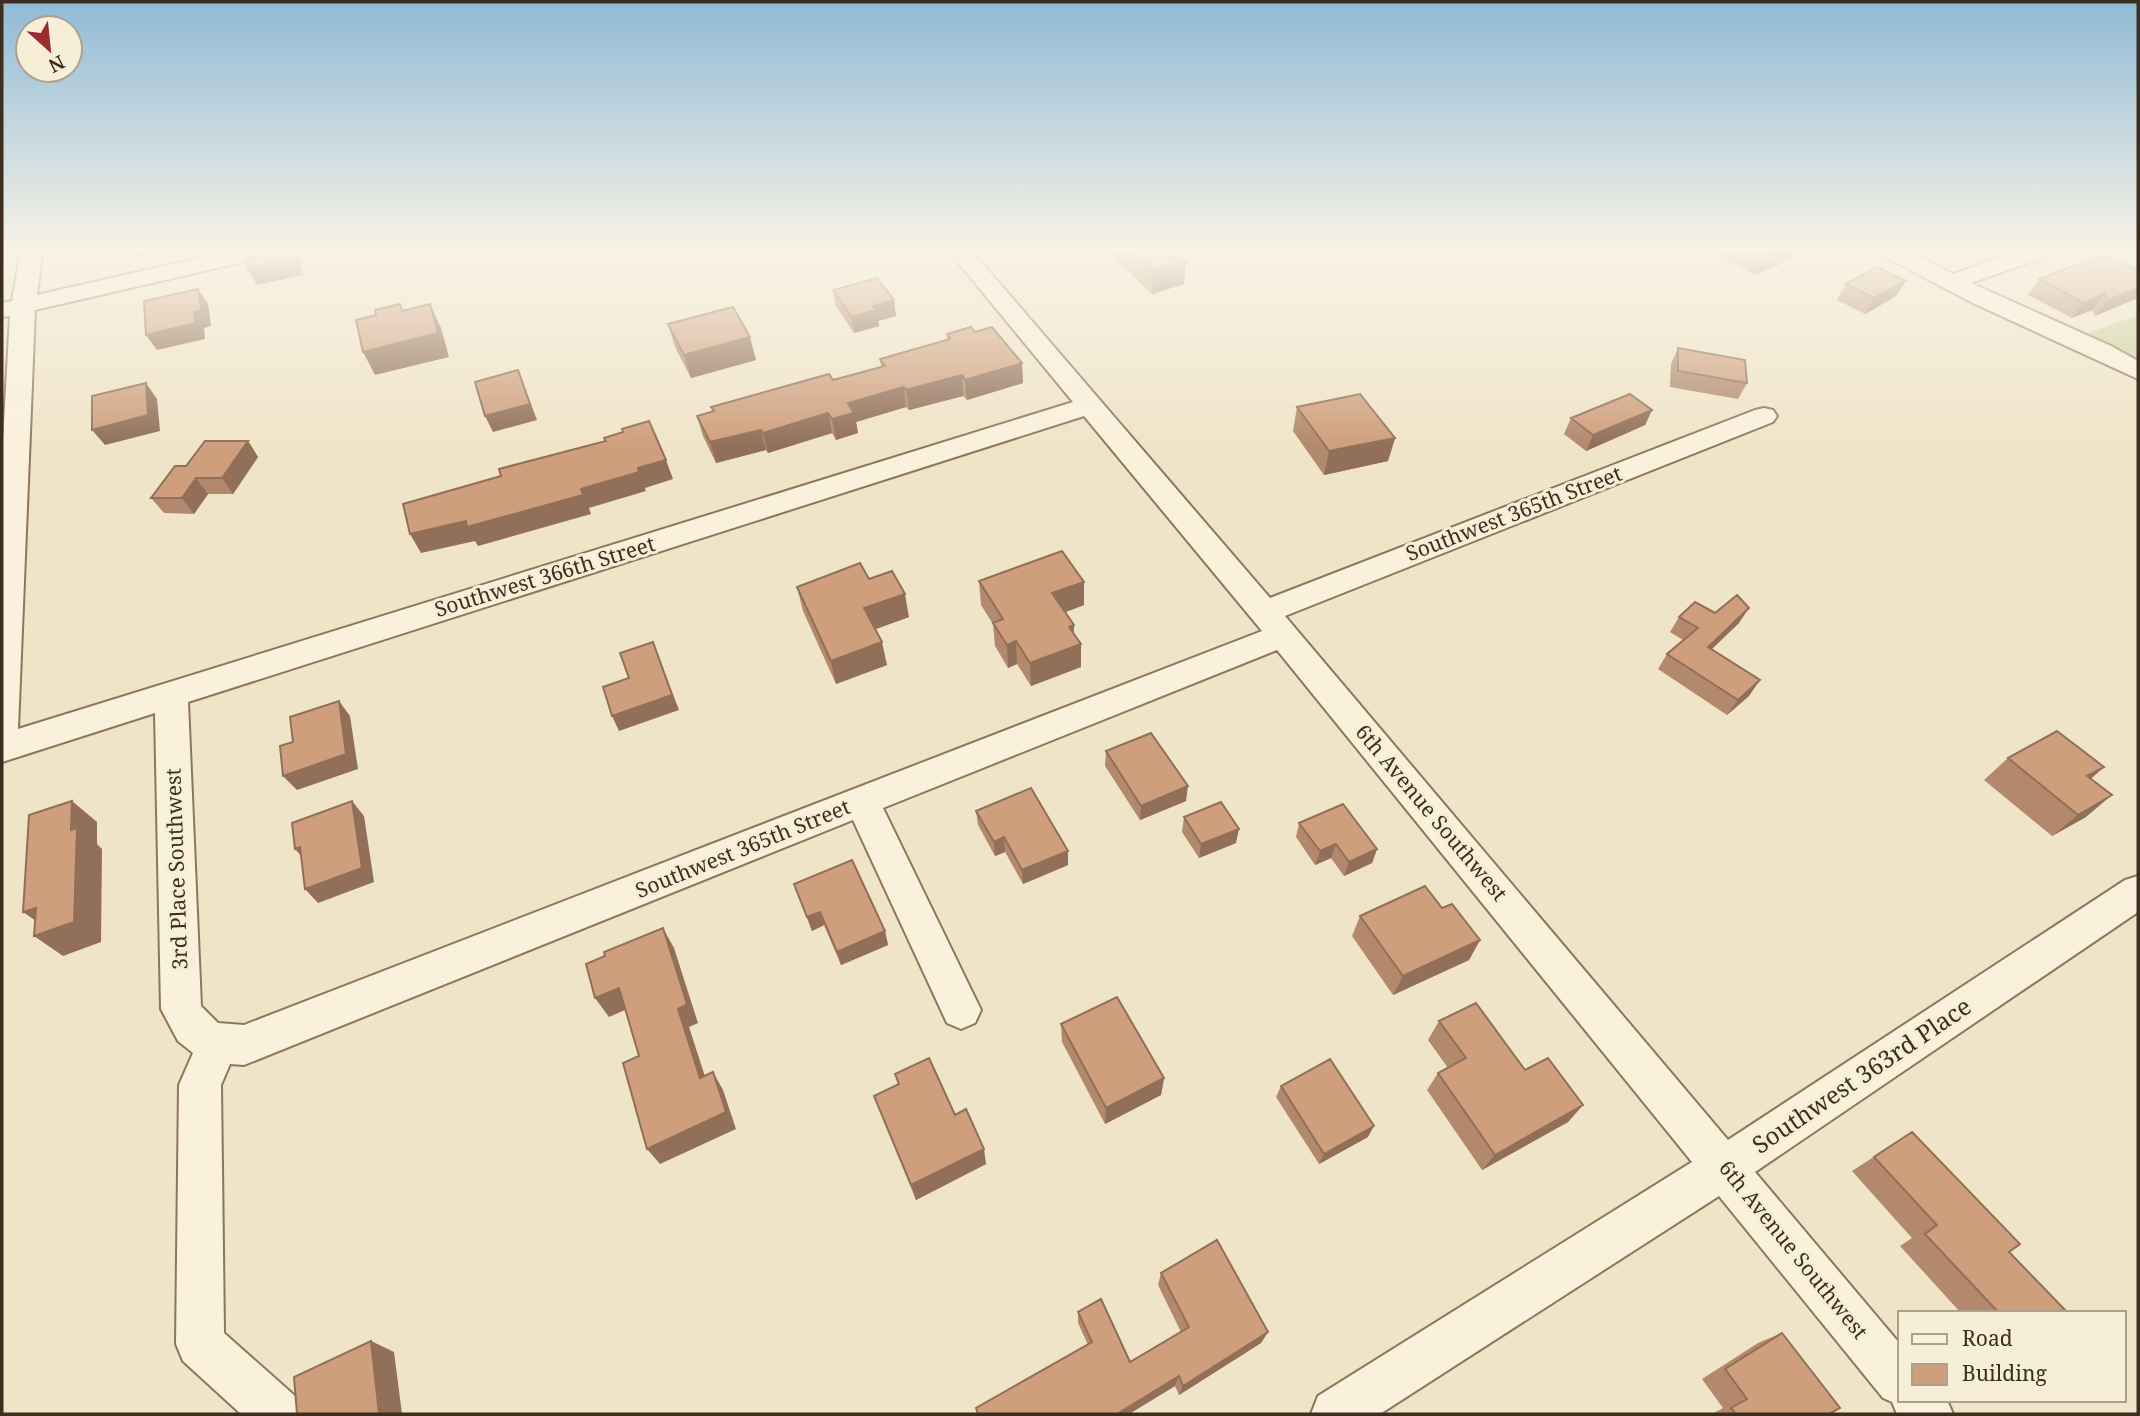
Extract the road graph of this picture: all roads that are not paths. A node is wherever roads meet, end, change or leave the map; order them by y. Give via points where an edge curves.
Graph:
1 (12, 315) edge
2 (1013, 315) edge
3 (2022, 315) edge
4 (2138, 371) edge
5 (1088, 406) junction
6 (1763, 416) dead end
7 (1274, 624) junction
8 (171, 695) junction
9 (2, 728) edge
10 (2, 748) edge
11 (862, 802) junction
12 (2138, 892) edge
13 (961, 1010) dead end
14 (210, 1040) junction
15 (1725, 1167) junction
16 (1898, 1379) edge
17 (277, 1414) edge
18 (1336, 1414) edge

1 - 9 street
2 - 5 street, 6th Avenue Southwest
3 - 4 street
5 - 7 street, 6th Avenue Southwest
5 - 8 street, Southwest 366th Street
6 - 7 street, Southwest 365th Street
7 - 11 street, Southwest 365th Street
7 - 15 street, 6th Avenue Southwest
8 - 10 street, Southwest 366th Street
8 - 14 street, 3rd Place Southwest via 181,1009 189,1025
11 - 13 street
11 - 14 street, Southwest 365th Street via 270,1036 244,1045
12 - 15 street, Southwest 363rd Place
14 - 17 street via 200,1085 200,1344
15 - 16 street, 6th Avenue Southwest
15 - 18 street, Southwest 363rd Place

